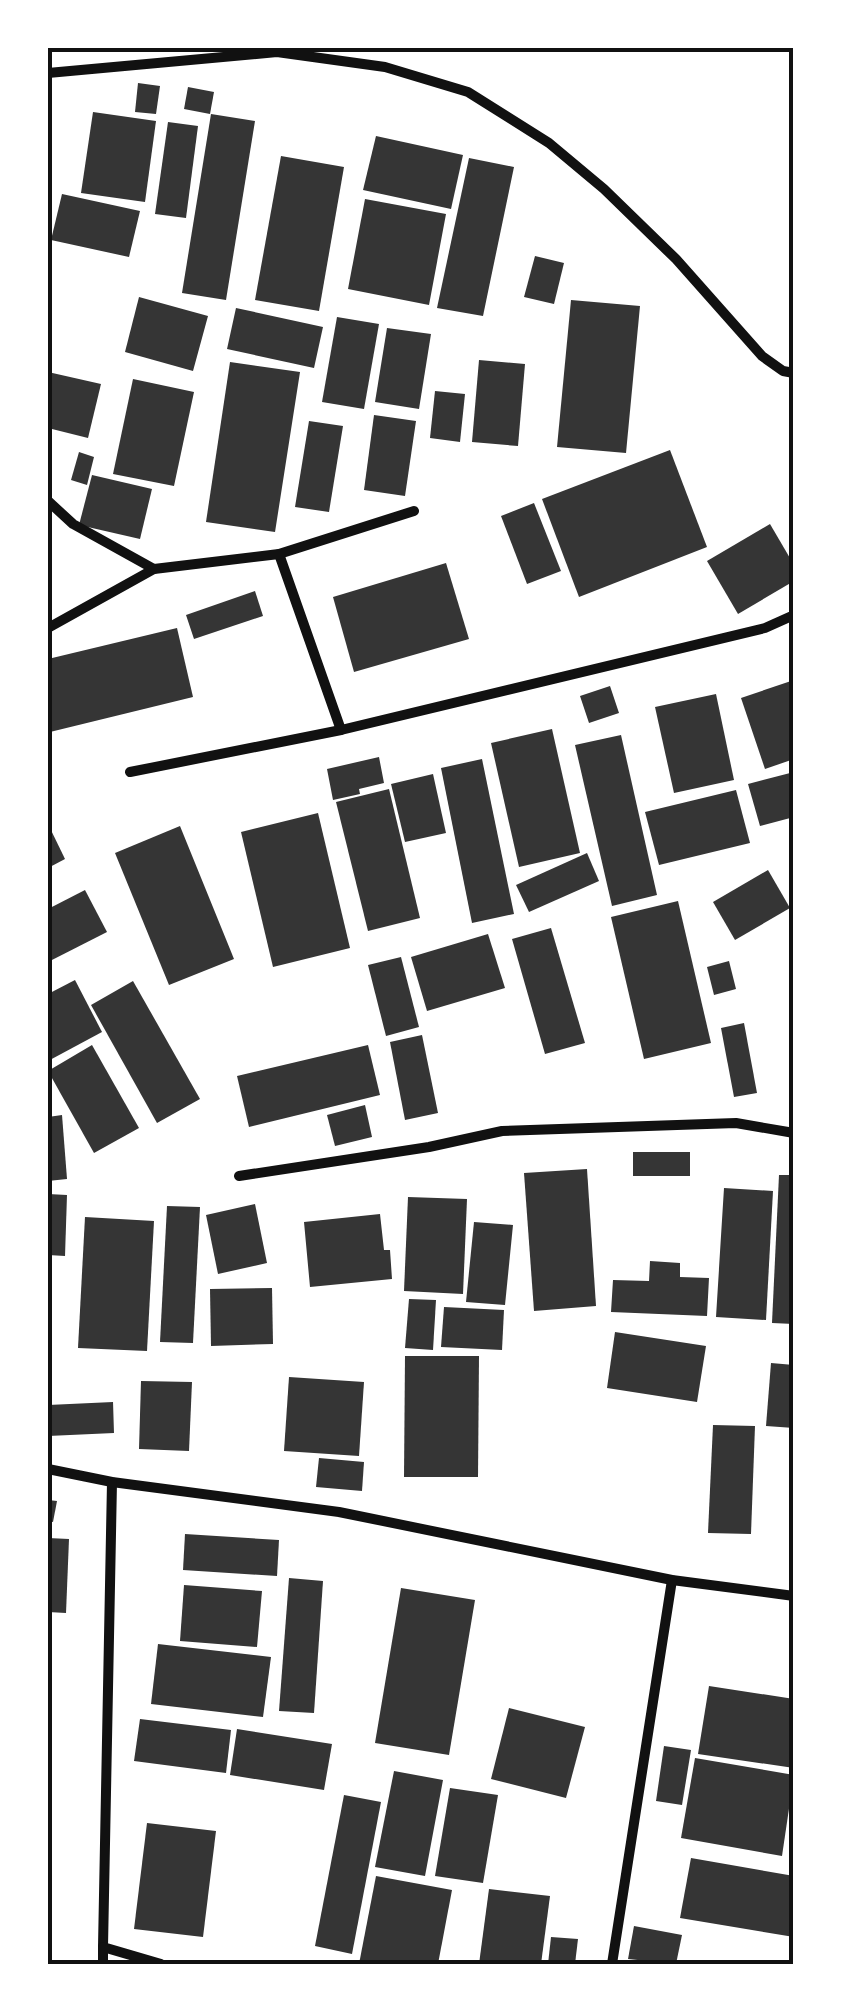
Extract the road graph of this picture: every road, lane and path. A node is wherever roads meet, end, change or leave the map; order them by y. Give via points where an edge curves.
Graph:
1 (48, 73) edge
2 (794, 373) edge
3 (48, 501) edge
4 (414, 512) dead end
5 (279, 554) junction
6 (154, 569) junction
7 (794, 615) edge
8 (48, 628) edge
9 (341, 730) junction
10 (130, 772) dead end
11 (794, 1133) edge
12 (240, 1176) dead end
13 (48, 1469) edge
14 (112, 1482) junction
15 (672, 1580) junction
16 (794, 1596) edge
17 (103, 1947) junction
18 (103, 1964) edge
19 (161, 1964) edge
20 (612, 1964) edge

1 - 2 street via 277,52 385,67 468,92 549,142 604,189 762,356
3 - 6 street via 73,524
4 - 5 street
5 - 6 street
5 - 9 street
6 - 8 street
7 - 9 street via 765,628
9 - 10 street
11 - 12 street via 736,1124 502,1132
13 - 14 street
14 - 15 street via 339,1512
14 - 17 street
15 - 16 street
15 - 20 street
17 - 18 street
17 - 19 street

